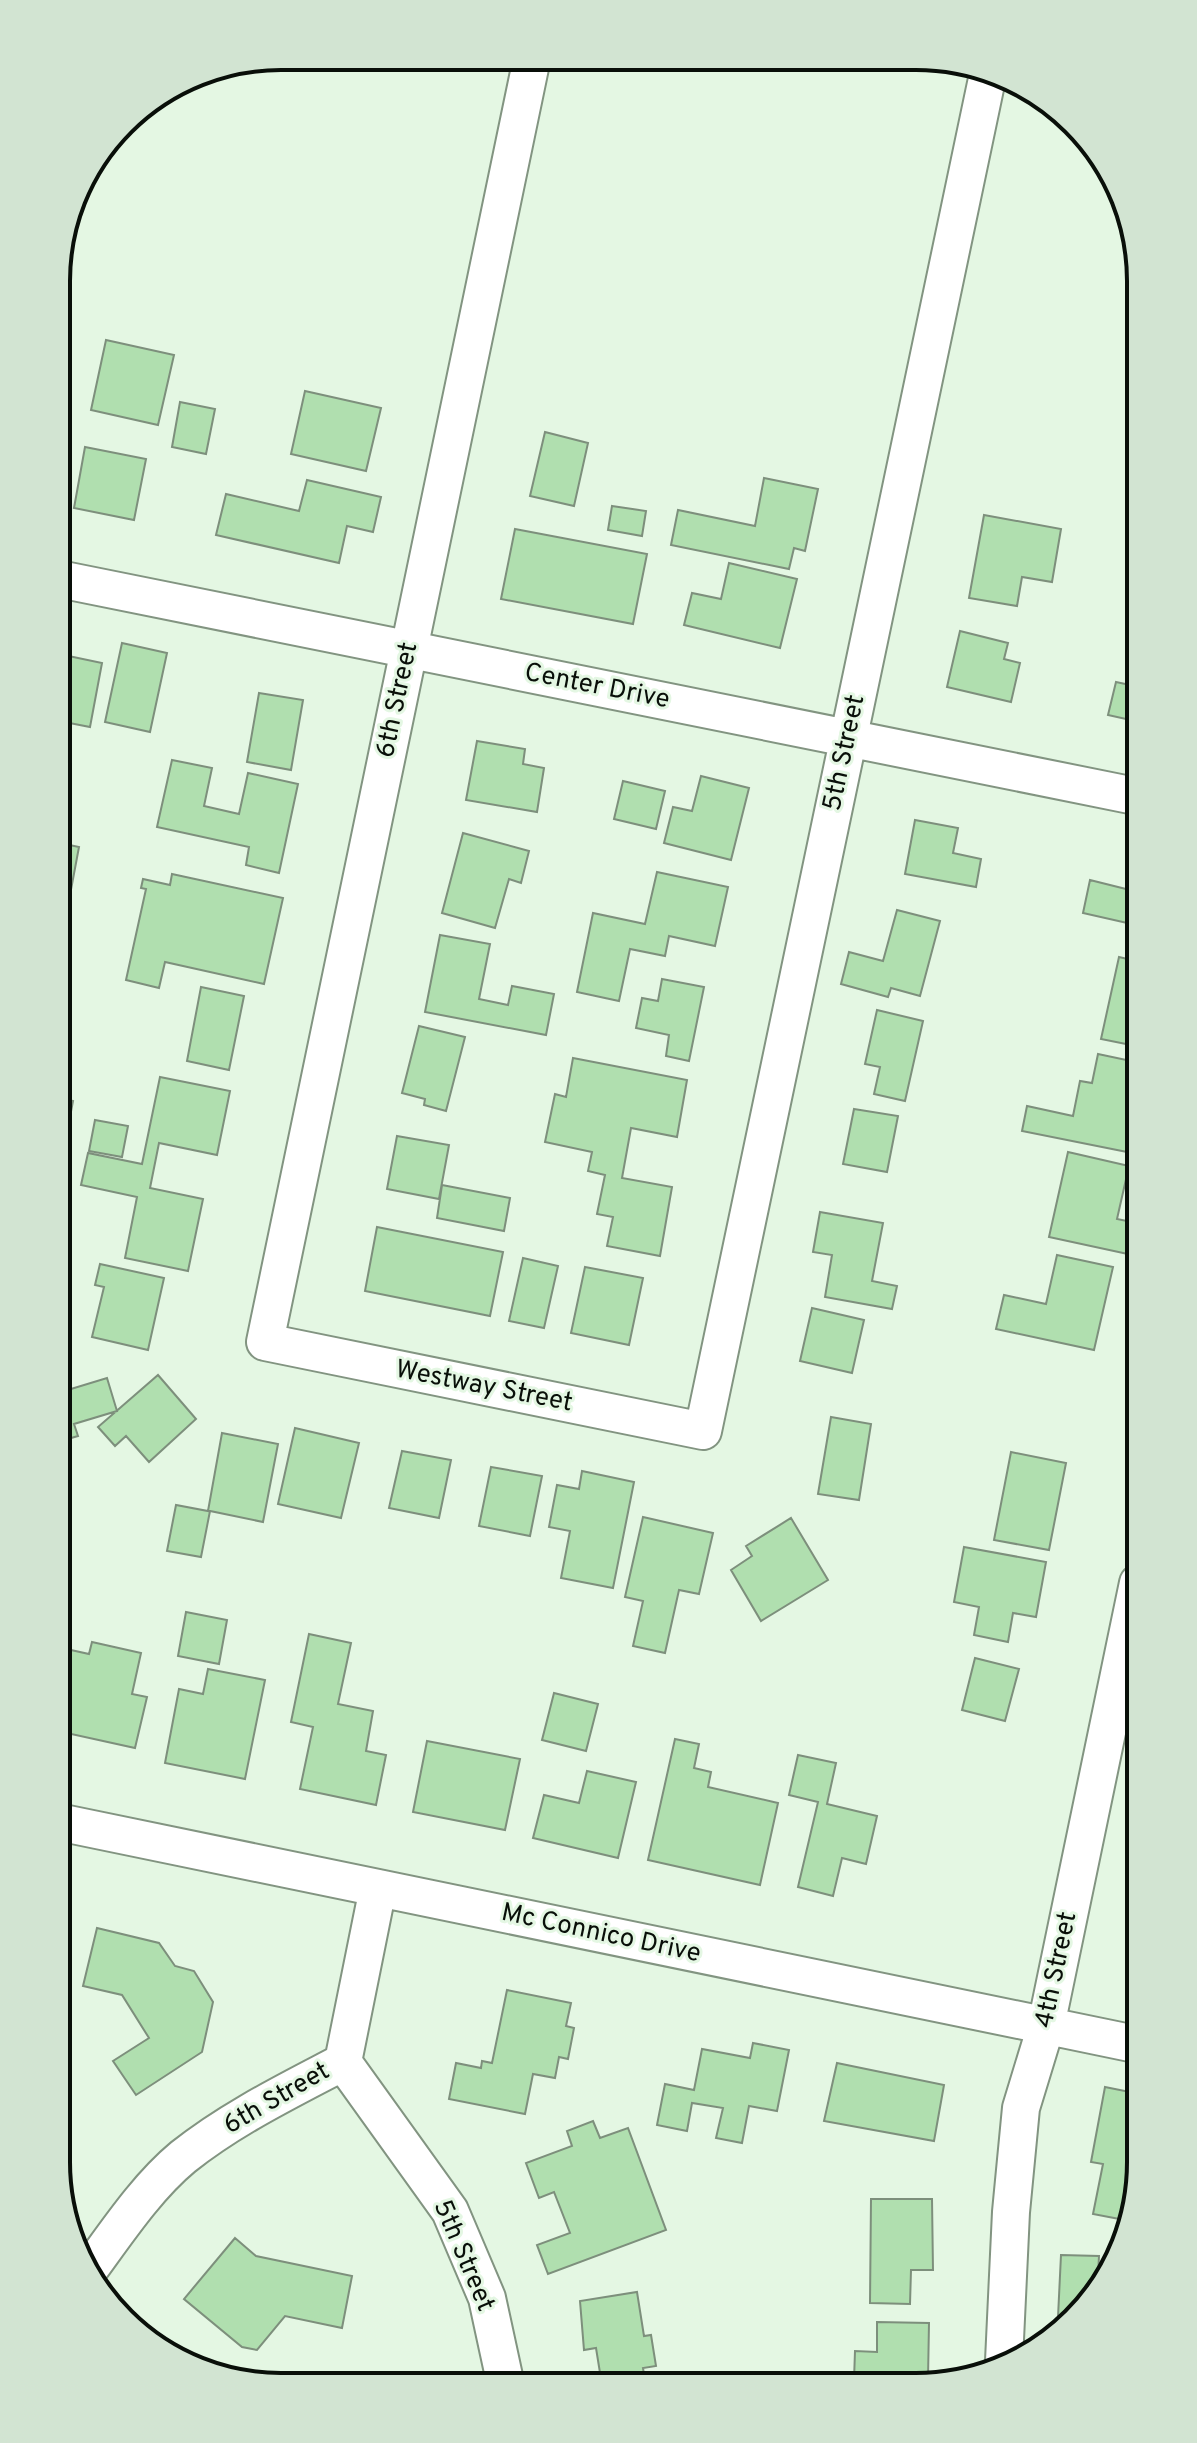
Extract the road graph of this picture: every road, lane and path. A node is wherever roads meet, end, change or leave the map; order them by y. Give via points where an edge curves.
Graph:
1 (530, 70) edge
2 (986, 82) edge
3 (70, 581) edge
4 (409, 649) junction
5 (848, 738) junction
6 (1127, 794) edge
7 (265, 1342) joint
8 (703, 1431) joint
9 (1127, 1636) edge
10 (70, 1824) edge
11 (378, 1888) junction
12 (1046, 2026) junction
13 (1127, 2042) edge
14 (343, 2062) junction
15 (96, 2261) edge
16 (1004, 2353) edge
17 (503, 2373) edge

1 - 4 street, 6th Street
2 - 5 street, 5th Street
3 - 4 street, Center Drive
4 - 5 street, Center Drive
4 - 7 street, 6th Street
5 - 6 street, Center Drive
5 - 8 street, 5th Street
7 - 8 street, Westway Street
9 - 12 street, 4th Street
10 - 11 street, Mc Connico Drive
11 - 12 street, Mc Connico Drive
11 - 14 street, 6th Street
12 - 13 street, Mc Connico Drive
12 - 16 street, 4th Street via 1021,2108
14 - 15 street, 6th Street via 243,2115 181,2159
14 - 17 street, 5th Street via 450,2211 487,2298

